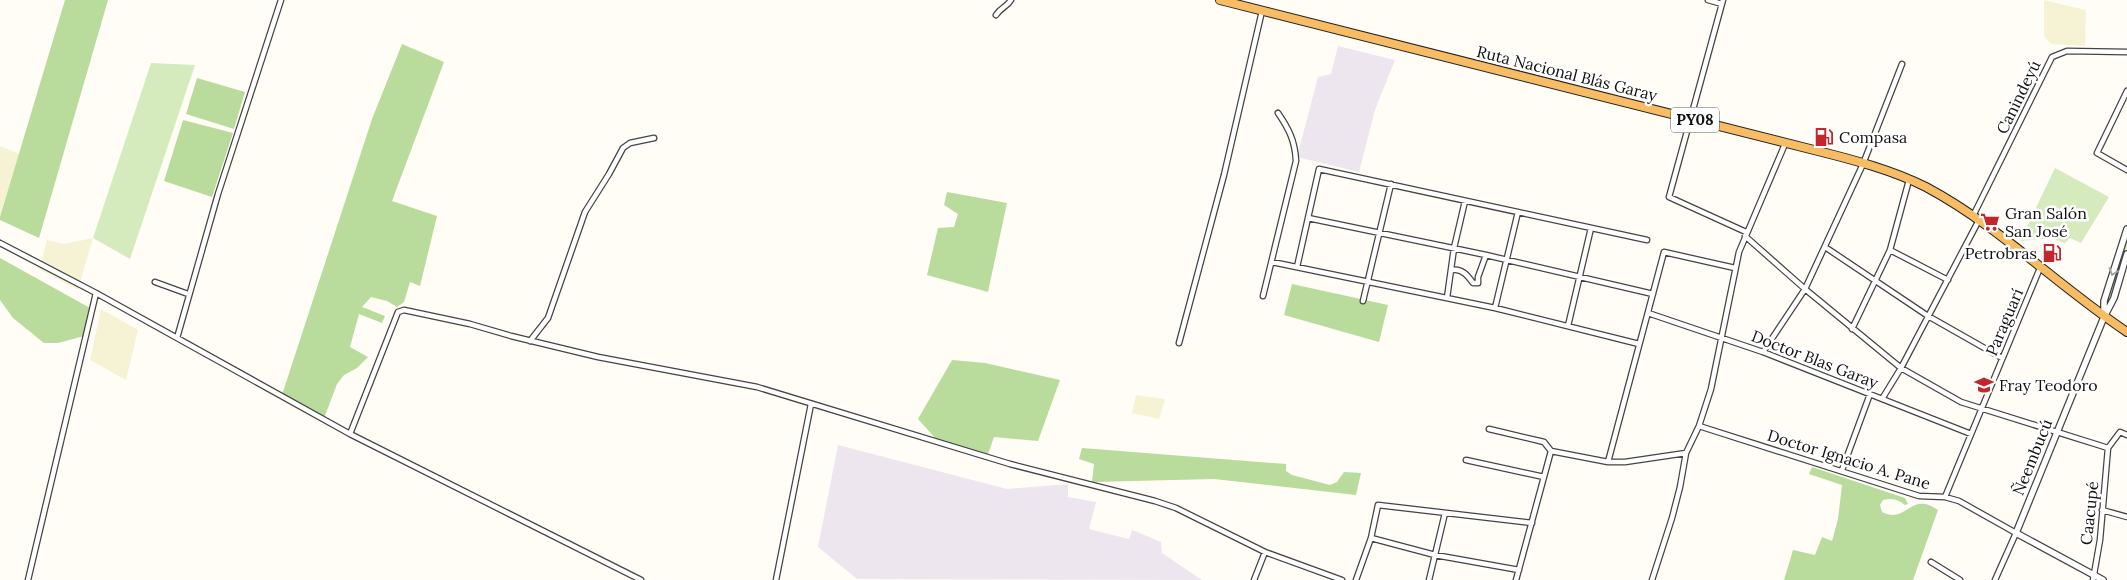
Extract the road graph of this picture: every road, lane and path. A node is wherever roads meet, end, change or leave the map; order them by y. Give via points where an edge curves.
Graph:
1 (281, 0) edge
2 (1012, 0) edge
3 (1220, 0) edge
4 (1708, 0) edge
5 (1722, 2) edge
6 (1262, 11) junction
7 (996, 15) dead end
8 (2127, 52) edge
9 (1902, 64) dead end
10 (2127, 90) edge
11 (1278, 113) dead end
12 (1691, 119) junction
13 (654, 138) dead end
14 (1785, 144) junction
15 (1863, 164) junction
16 (2127, 170) edge
17 (1909, 180) junction
18 (1391, 184) junction
19 (1465, 200) junction
20 (1518, 212) junction
21 (1308, 218) junction
22 (1976, 218) junction
23 (1591, 228) junction
24 (2127, 229) edge
25 (1380, 233) junction
26 (1746, 234) junction
27 (1647, 240) dead end
28 (0, 243) edge
29 (1824, 247) junction
30 (1454, 248) junction
31 (1890, 250) junction
32 (2127, 254) edge
33 (1486, 255) junction
34 (1507, 260) junction
35 (1272, 262) junction
36 (1297, 267) junction
37 (1735, 268) junction
38 (2040, 268) junction
39 (1452, 270) junction
40 (1579, 277) junction
41 (1948, 280) junction
42 (156, 282) dead end
43 (1367, 282) junction
44 (1875, 282) junction
45 (1805, 289) junction
46 (96, 293) junction
47 (188, 294) junction
48 (1653, 294) junction
49 (1263, 296) dead end
50 (1448, 298) junction
51 (1363, 301) dead end
52 (1495, 308) junction
53 (1648, 312) junction
54 (1928, 316) junction
55 (2104, 317) junction
56 (1568, 326) junction
57 (1852, 328) junction
58 (2127, 332) edge
59 (1722, 337) junction
60 (177, 338) junction
61 (530, 341) junction
62 (1179, 343) dead end
63 (1639, 344) junction
64 (1763, 352) junction
65 (2002, 358) junction
66 (1901, 368) junction
67 (1870, 394) junction
68 (1882, 399) junction
69 (811, 404) junction
70 (1980, 410) junction
71 (1699, 426) junction
72 (1489, 429) dead end
73 (2057, 431) junction
74 (350, 434) junction
75 (1971, 434) junction
76 (2127, 434) edge
77 (2108, 448) junction
78 (1551, 451) junction
79 (1686, 453) junction
80 (1466, 460) dead end
81 (1608, 462) junction
82 (1842, 470) junction
83 (1544, 477) junction
84 (1945, 498) junction
85 (2102, 510) junction
86 (1444, 513) junction
87 (2127, 517) edge
88 (1532, 524) junction
89 (2016, 533) junction
90 (1371, 538) junction
91 (1265, 552) junction
92 (1435, 555) junction
93 (1931, 562) dead end
94 (1519, 570) junction
95 (2094, 578) edge
96 (28, 580) edge
97 (641, 580) edge
98 (776, 580) edge
99 (1254, 580) edge
100 (1342, 580) edge
101 (1356, 580) edge
102 (1429, 580) edge
103 (1516, 580) edge
104 (1652, 580) edge
105 (1960, 580) edge
106 (1995, 580) edge
107 (2103, 580) edge

1 - 47 street
2 - 7 street
3 - 6 highway, Ruta Nacional Blás Garay / PY08
4 - 5 street
5 - 12 street
6 - 12 highway, Ruta Nacional Blás Garay / PY08
6 - 62 street via 1224,175
8 - 22 street, Canindeyú via 2067,51 2052,57
9 - 15 street
10 - 16 street via 2097,153
11 - 35 street via 1290,131 1296,147 1296,161
12 - 14 highway, Ruta Nacional Blás Garay / PY08
12 - 26 street via 1669,197
13 - 61 street via 630,143 623,148 585,212 548,318
14 - 15 highway, Ruta Nacional Blás Garay / PY08
14 - 26 street
15 - 17 highway, Ruta Nacional Blás Garay / PY08
15 - 29 street
17 - 22 highway, Ruta Nacional Blás Garay / PY08
17 - 31 street
18 - 19 street
18 - 21 street via 1319,169
18 - 25 street
19 - 20 street
19 - 30 street
20 - 23 street
20 - 34 street
21 - 25 street
21 - 36 street
22 - 38 highway, Ruta Nacional Blás Garay / PY08
22 - 41 street, Canindeyú
23 - 27 street
23 - 40 street
24 -> 55 street via 2104,301
25 - 30 street
25 - 43 street
26 - 37 street
26 - 45 street
28 - 46 street
29 - 44 street
29 - 45 street
30 - 33 street
30 - 39 street
31 - 41 street
31 - 44 street
32 - 55 street via 2114,298
33 - 34 street
33 - 39 street via 1478,283 1473,283 1466,273
34 - 40 street
34 - 52 street
35 - 36 street
35 - 49 street
36 - 43 street
37 - 48 street via 1664,252
37 - 59 street
38 - 55 highway, Ruta Nacional Blás Garay / PY08
38 - 65 street, Paraguarí
39 - 50 street
40 - 48 street
40 - 56 street
41 - 54 street, Canindeyú
42 - 47 street
43 - 50 street
43 - 51 street
44 - 54 street
44 - 57 street
45 - 57 street
45 - 64 street
46 - 60 street
46 - 96 street
47 - 60 street
48 - 53 street
50 - 52 street
52 - 56 street
53 - 59 street, Doctor Blas Garay
53 - 63 street
54 - 65 street
54 - 66 street, Canindeyú
55 - 58 highway, Ruta Nacional Blás Garay / PY08
55 - 73 street, Ñeembucú
56 - 63 street
57 - 66 street
59 - 64 street, Doctor Blas Garay
59 - 71 street
60 - 74 street
61 - 69 street via 757,387
61 - 74 street via 470,324 398,312
63 - 81 street
64 - 67 street, Doctor Blas Garay
65 - 70 street, Paraguarí
66 - 68 street, Canindeyú
66 - 70 street
67 - 68 street, Doctor Blas Garay
67 - 82 street
68 - 75 street, Doctor Blas Garay
69 - 91 street via 1010,464 1176,508
69 - 98 street
70 - 73 street
70 - 75 street, Paraguarí
71 - 79 street
71 - 82 street, Doctor Ignacio A. Pane
72 - 78 street via 1544,442
73 - 77 street
73 - 89 street, Ñeembucú
74 - 97 street
75 - 84 street, Paraguarí
76 - 77 street via 2120,432
77 - 85 street, Caacupé
78 - 81 street
78 - 83 street
79 - 81 street
79 - 104 street via 1672,518
80 - 83 street
82 - 84 street, Doctor Ignacio A. Pane via 1918,496
83 - 88 street
84 - 89 street, Doctor Ignacio A. Pane via 1959,502
85 - 87 street
85 - 95 street, Caacupé
86 - 88 street
86 - 90 street via 1378,505
86 - 92 street
88 - 94 street
89 - 95 street
89 - 106 street, Ñeembucú
90 - 92 street
90 - 101 street
91 - 99 street
91 - 100 street
92 - 94 street
92 - 102 street
93 - 105 street
94 - 103 street
95 - 107 street

